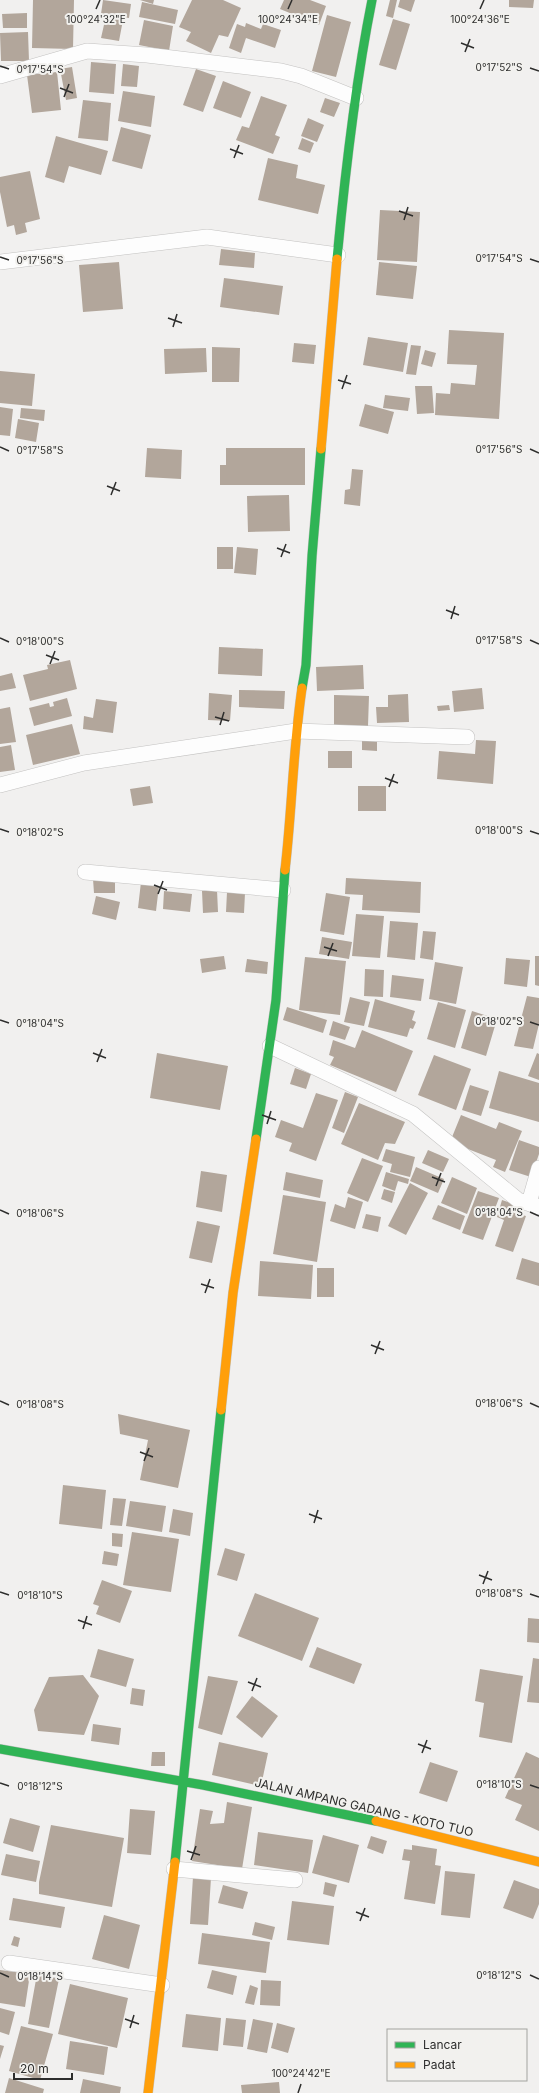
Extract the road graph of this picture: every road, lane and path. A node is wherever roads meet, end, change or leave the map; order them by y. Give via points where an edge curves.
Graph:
1 (372, 0) edge
2 (0, 76) edge
3 (356, 98) junction
4 (338, 255) junction
5 (0, 262) edge
6 (296, 731) junction
7 (467, 737) dead end
8 (0, 785) edge
9 (85, 872) dead end
10 (283, 890) junction
11 (270, 1046) junction
12 (539, 1168) edge
13 (534, 1205) edge
14 (0, 1749) edge
15 (182, 1780) junction
16 (539, 1862) edge
17 (174, 1869) junction
18 (295, 1880) dead end
19 (9, 1962) dead end
20 (162, 1985) junction
21 (148, 2093) edge

1 - 3 street
2 - 3 street via 87,51 267,68 301,76
3 - 4 street
4 - 5 street via 207,237
4 - 6 street via 313,548 306,665
6 - 7 street
6 - 8 street via 84,764
6 - 10 street via 291,822
9 - 10 street
10 - 11 street via 276,1000
11 - 13 street via 413,1114 518,1200
11 - 15 street via 232,1293
12 - 13 street
14 - 15 street, JALAN AMPANG GADANG - KOTO TUO
15 - 16 street, JALAN AMPANG GADANG - KOTO TUO via 442,1836
15 - 17 street
17 - 18 street
17 - 20 street
19 - 20 street
20 - 21 street

